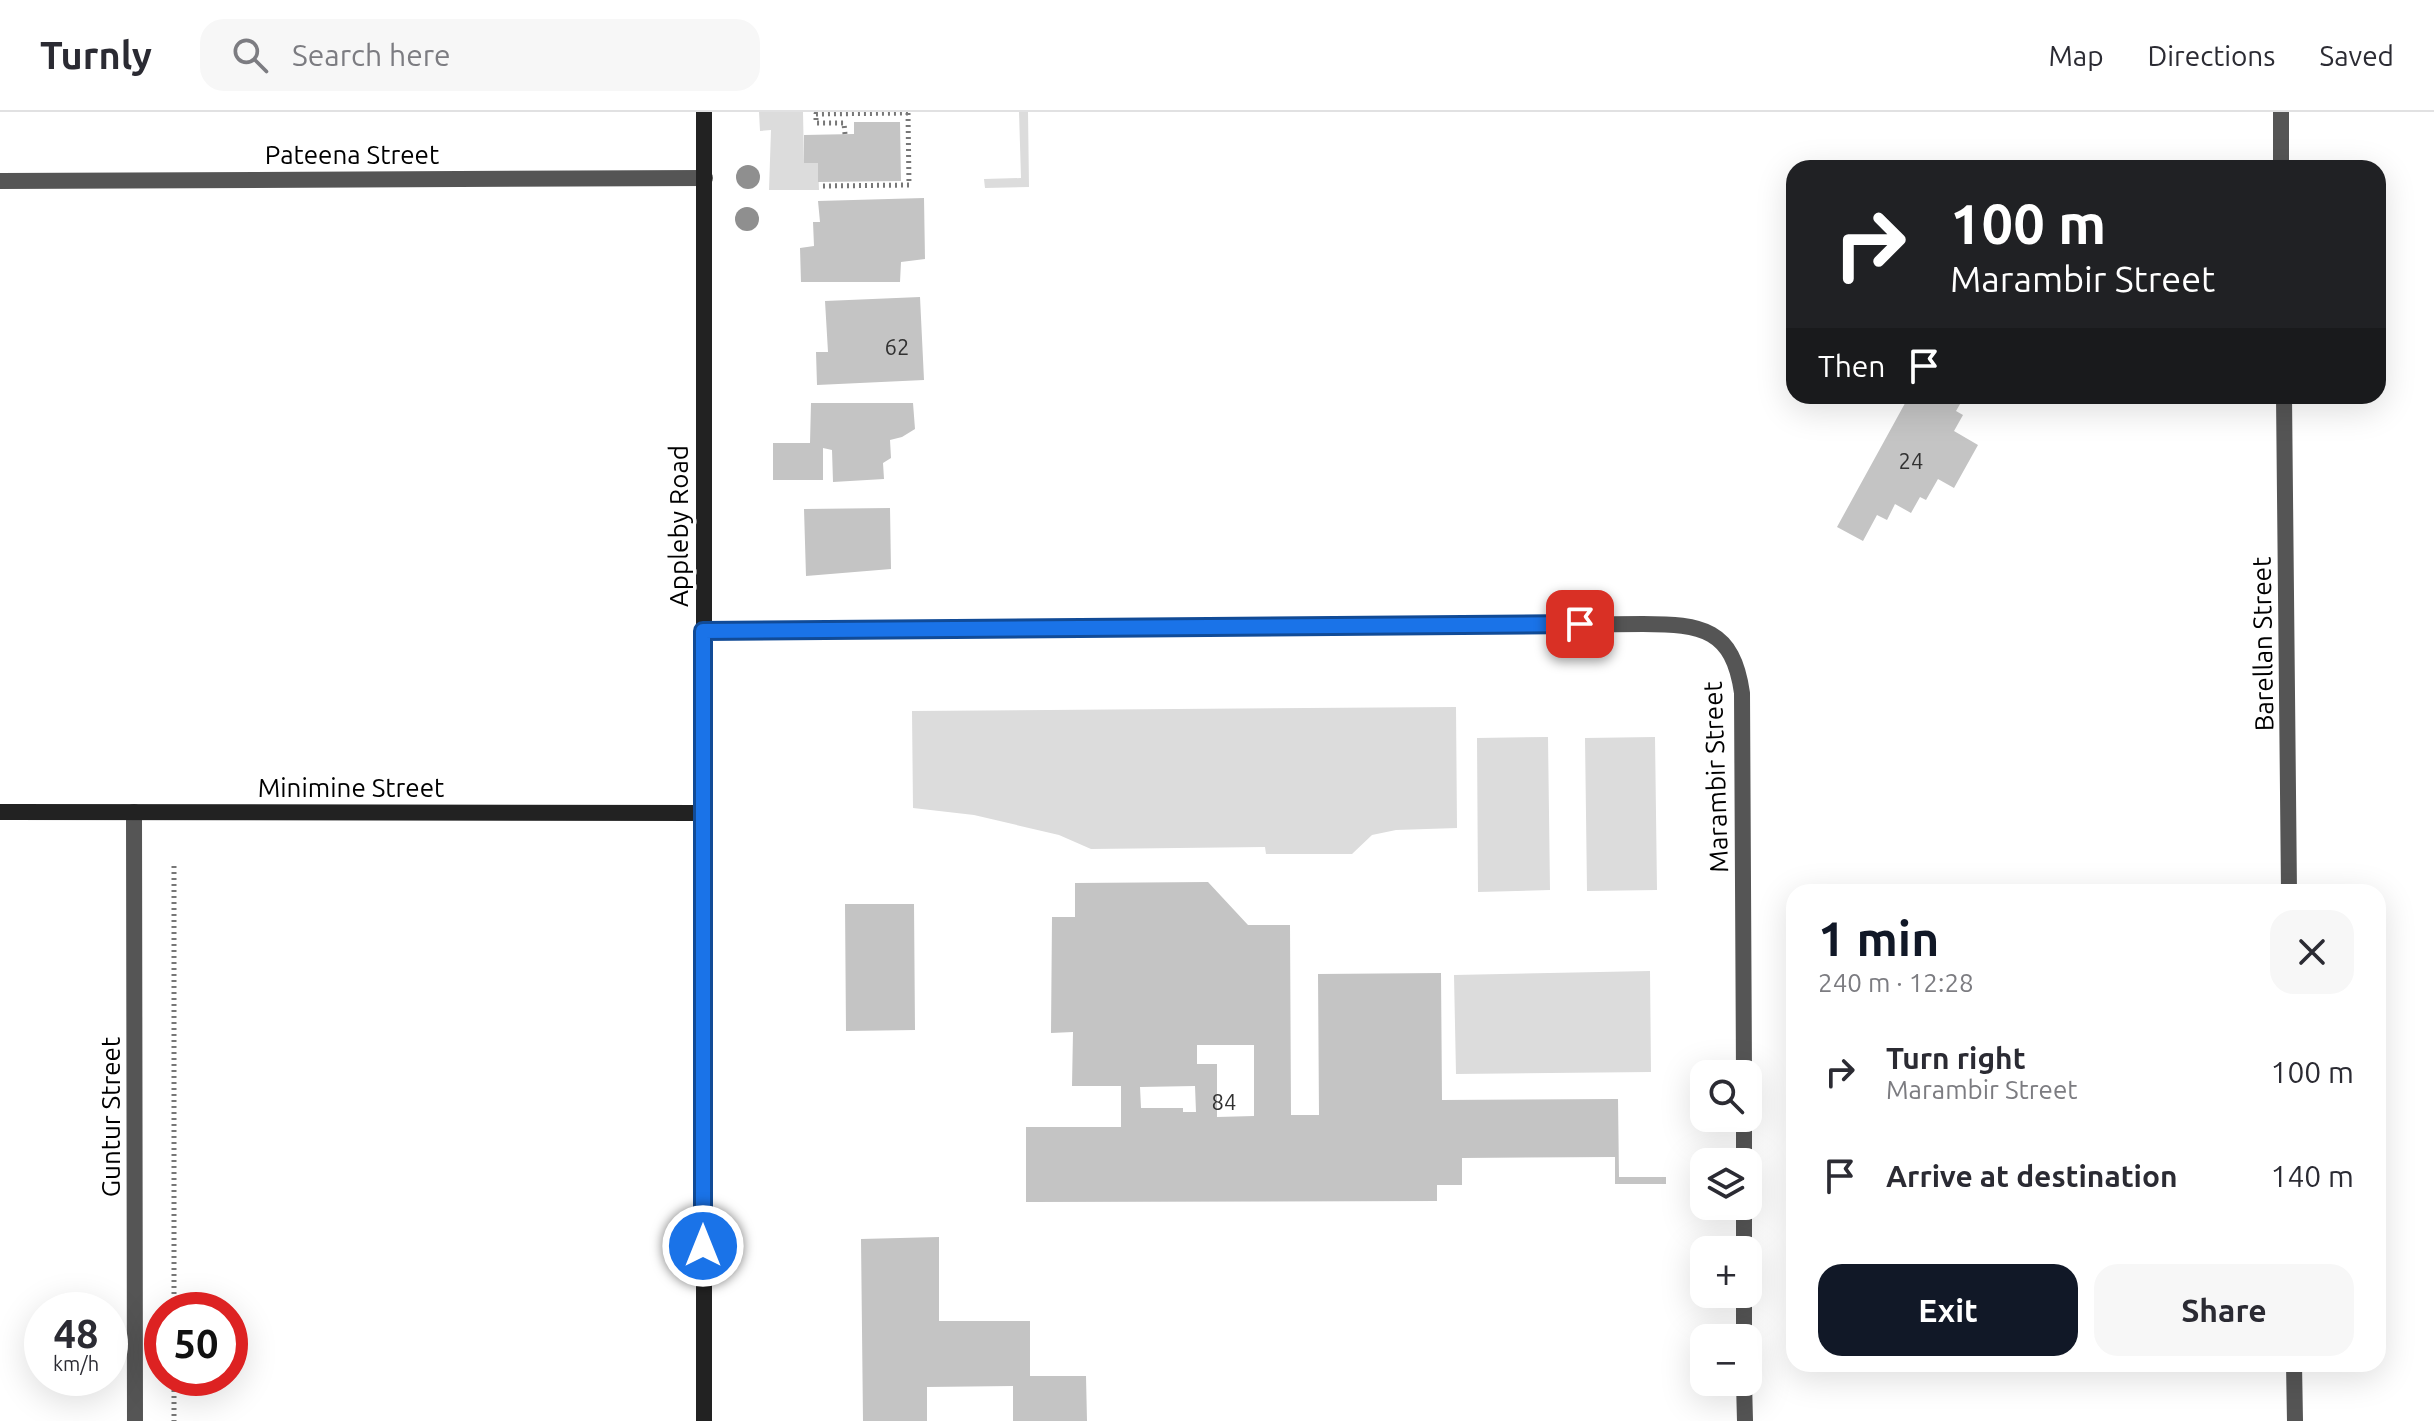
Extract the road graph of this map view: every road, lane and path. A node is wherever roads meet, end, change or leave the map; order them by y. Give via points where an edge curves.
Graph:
1 (704, 112) edge
2 (908, 112) edge
3 (2281, 112) edge
4 (845, 134) dead end
5 (2281, 160) edge
6 (705, 178) junction
7 (0, 181) edge
8 (823, 186) dead end
9 (2284, 404) edge
10 (703, 631) junction
11 (0, 812) edge
12 (134, 812) junction
13 (703, 813) junction
14 (174, 866) dead end
15 (2289, 884) edge
16 (1744, 1060) edge
17 (174, 1292) edge
18 (2294, 1372) edge
19 (174, 1396) edge
20 (1744, 1396) edge
21 (135, 1421) edge
22 (174, 1421) edge
23 (704, 1421) edge
24 (1745, 1421) edge
25 (2295, 1421) edge

1 - 6 main road, Appleby Road
2 - 4 path via 816,114 816,123 844,123
2 - 8 path via 909,185
3 - 5 street
6 - 7 street, Pateena Street
6 - 10 main road, Appleby Road
9 - 15 street, Barellan Street
10 - 13 main road, Appleby Road
10 - 16 street, Marambir Street via 1671,624 1710,633 1734,657 1742,693
11 - 12 main road, Minimine Street
12 - 13 main road, Minimine Street
12 - 21 street, Guntur Street
13 - 23 main road, Appleby Road
14 - 17 path
18 - 25 street
19 - 22 path
20 - 24 street

